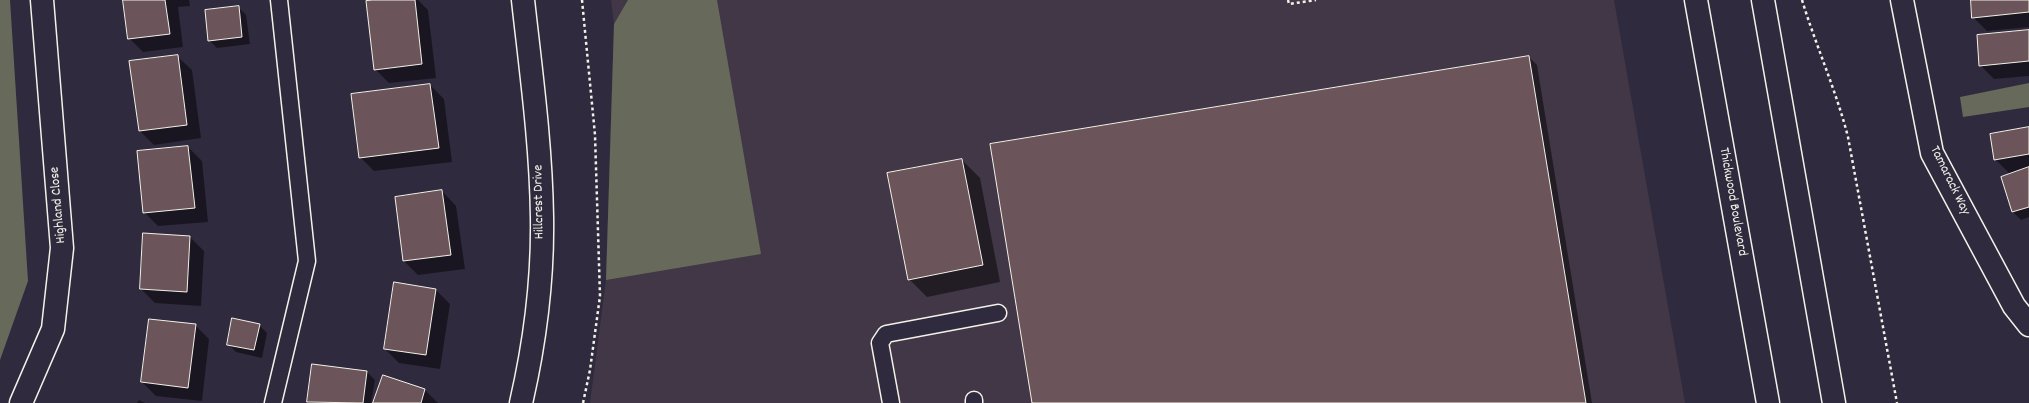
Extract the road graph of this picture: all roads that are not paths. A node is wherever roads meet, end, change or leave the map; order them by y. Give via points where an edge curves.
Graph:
1 (42, 0) edge
2 (278, 0) edge
3 (523, 0) edge
4 (1696, 0) edge
5 (1763, 0) edge
6 (1902, 0) edge
7 (998, 313) dead end
8 (2029, 325) edge
9 (21, 403) edge
10 (273, 403) edge
11 (521, 403) edge
12 (891, 403) edge
13 (1768, 403) edge
14 (1834, 403) edge

1 - 9 street, Highland Close via 62,248 53,329
2 - 10 lane via 307,260
3 - 11 street, Hillcrest Drive via 538,147 542,217 540,280 531,358
4 - 13 street, Thickwood Boulevard
5 - 14 street
6 - 8 street, Tamarack Way via 1932,153 2014,306
7 - 12 lane via 886,334 880,343

